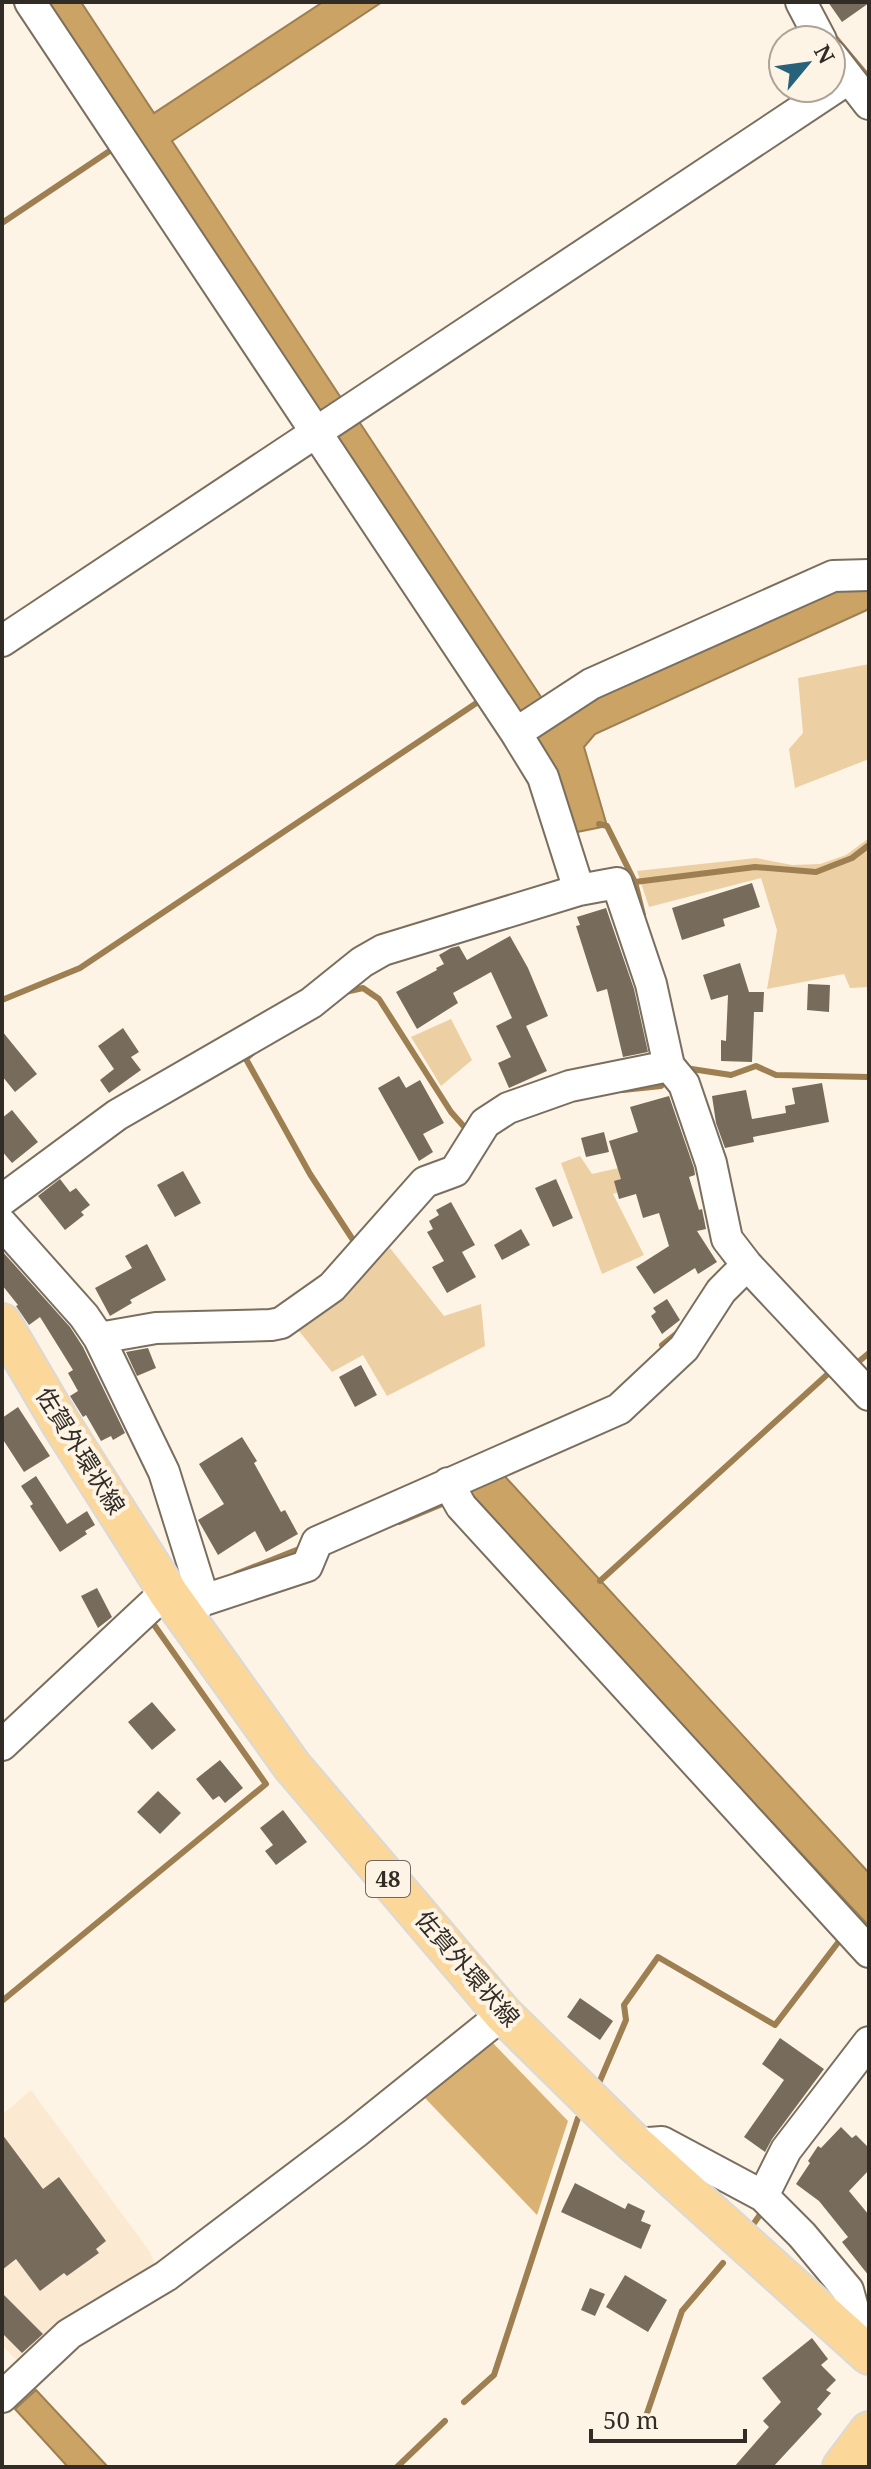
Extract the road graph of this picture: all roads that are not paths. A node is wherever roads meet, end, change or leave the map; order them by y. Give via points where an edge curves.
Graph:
1 (30, 2) edge
2 (801, 2) edge
3 (813, 24) edge
4 (847, 76) edge
5 (787, 104) edge
6 (869, 104) edge
7 (331, 423) junction
8 (869, 575) edge
9 (2, 641) edge
10 (531, 723) junction
11 (579, 890) junction
12 (676, 1075) junction
13 (2, 1200) edge
14 (2, 1224) edge
15 (747, 1265) junction
16 (2, 1323) edge
17 (99, 1338) junction
18 (865, 1383) edge
19 (454, 1495) junction
20 (185, 1603) junction
21 (2, 1745) edge
22 (869, 1952) edge
23 (503, 2014) junction
24 (869, 2042) edge
25 (635, 2144) junction
26 (763, 2196) junction
27 (862, 2348) edge
28 (2, 2397) edge
29 (869, 2431) edge
30 (842, 2467) edge

1 - 7 street
2 - 3 street
4 - 6 street
5 - 7 street
7 - 9 street
7 - 10 street
8 - 10 street via 833,576 591,684
10 - 11 street
11 - 12 street via 617,883
11 - 13 street via 383,950 311,1003 117,1115
12 - 15 street via 711,1163 727,1239
12 - 17 street via 570,1086 508,1108 481,1130 455,1171 432,1180 332,1287 281,1323 156,1328
14 - 17 street
15 - 18 street
15 - 19 street via 721,1291 684,1348 619,1409
16 - 20 main road, 佐賀外環状線 / 48 via 60,1422
17 - 20 street via 164,1472
19 - 20 street
19 - 22 street
20 - 21 street via 155,1602
20 - 23 main road, 佐賀外環状線 / 48 via 292,1766
23 - 25 main road, 佐賀外環状線 / 48
23 - 28 street via 166,2276 69,2334
24 - 26 street via 786,2150
25 - 26 street via 662,2142
25 - 27 main road, 佐賀外環状線 / 48
26 - 27 street via 848,2290
29 - 30 main road

